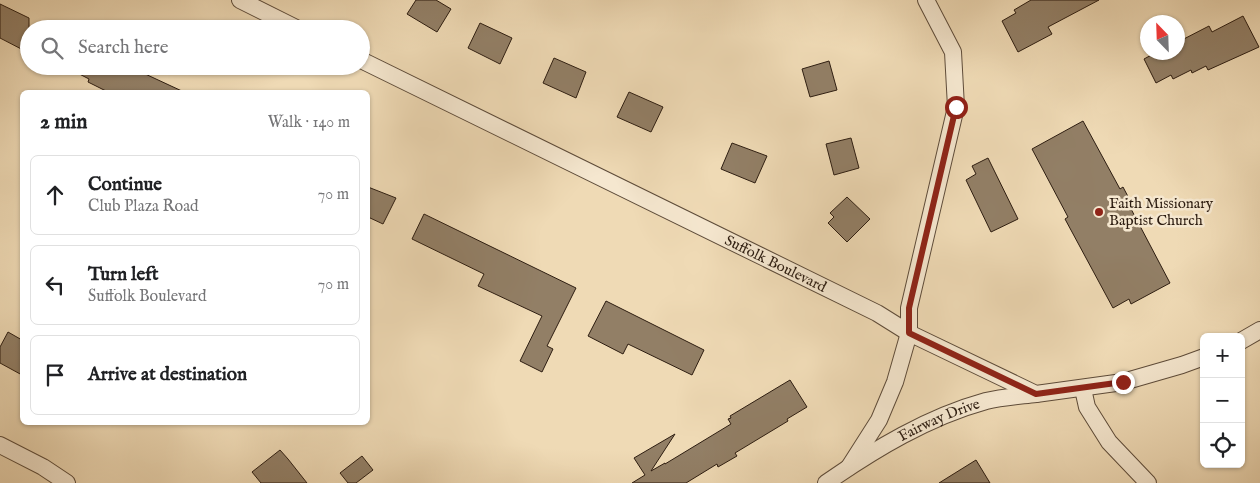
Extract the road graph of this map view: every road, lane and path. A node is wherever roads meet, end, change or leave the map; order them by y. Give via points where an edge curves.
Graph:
1 (926, 0) edge
2 (250, 2) edge
3 (282, 20) edge
4 (370, 64) edge
5 (1260, 330) edge
6 (909, 333) junction
7 (1245, 339) edge
8 (1200, 359) edge
9 (1083, 389) junction
10 (1036, 394) junction
11 (0, 445) edge
12 (849, 467) junction
13 (67, 483) edge
14 (826, 483) edge
15 (1148, 483) edge

1 - 6 street, Fairway Drive via 953,52 956,107 909,308
2 - 3 street
4 - 6 street, Suffolk Boulevard via 877,314
5 - 7 street
6 - 10 street, Suffolk Boulevard
6 - 12 street, Fairway Drive via 895,382 879,420
8 - 9 street via 1123,382
9 - 10 street
9 - 15 street via 1087,407 1106,436
10 - 12 street, Fairway Drive via 988,401 953,412 909,431
11 - 13 street
12 - 14 street, Fairway Drive

